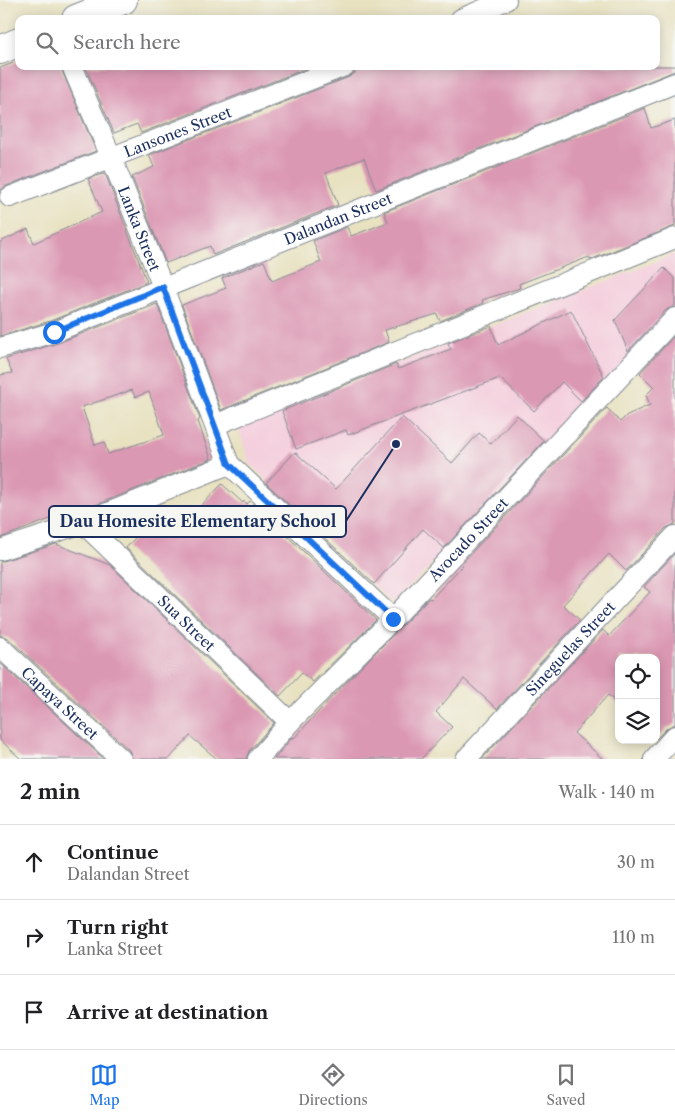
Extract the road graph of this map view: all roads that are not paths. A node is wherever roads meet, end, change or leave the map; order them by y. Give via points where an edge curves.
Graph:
1 (123, 0) edge
2 (506, 0) edge
3 (86, 15) edge
4 (470, 15) edge
5 (15, 44) edge
6 (0, 50) edge
7 (74, 70) edge
8 (335, 70) edge
9 (675, 83) edge
10 (112, 158) junction
11 (10, 197) dead end
12 (675, 238) edge
13 (163, 287) junction
14 (675, 318) edge
15 (0, 348) edge
16 (214, 425) junction
17 (229, 464) junction
18 (83, 523) junction
19 (675, 536) edge
20 (0, 550) edge
21 (393, 619) junction
22 (0, 646) edge
23 (290, 722) junction
24 (675, 736) edge
25 (121, 759) edge
26 (258, 759) edge
27 (466, 759) edge
28 (654, 759) edge

1 - 3 street
2 - 4 street
5 - 6 street
7 - 10 street, Lanka Street
8 - 10 street, Lansones Street
9 - 13 street, Dalandan Street
10 - 11 street, Lansones Street
10 - 13 street, Lanka Street
12 - 16 street
13 - 15 street, Dalandan Street via 54,332
13 - 16 street, Lanka Street
14 - 21 street, Avocado Street
16 - 17 street, Lanka Street
17 - 18 street
17 - 21 street, Lanka Street
18 - 20 street
18 - 23 street, Sua Street
19 - 27 street, Sineguelas Street
21 - 23 street, Avocado Street
22 - 25 street, Capaya Street
23 - 26 street, Avocado Street
24 - 28 street

